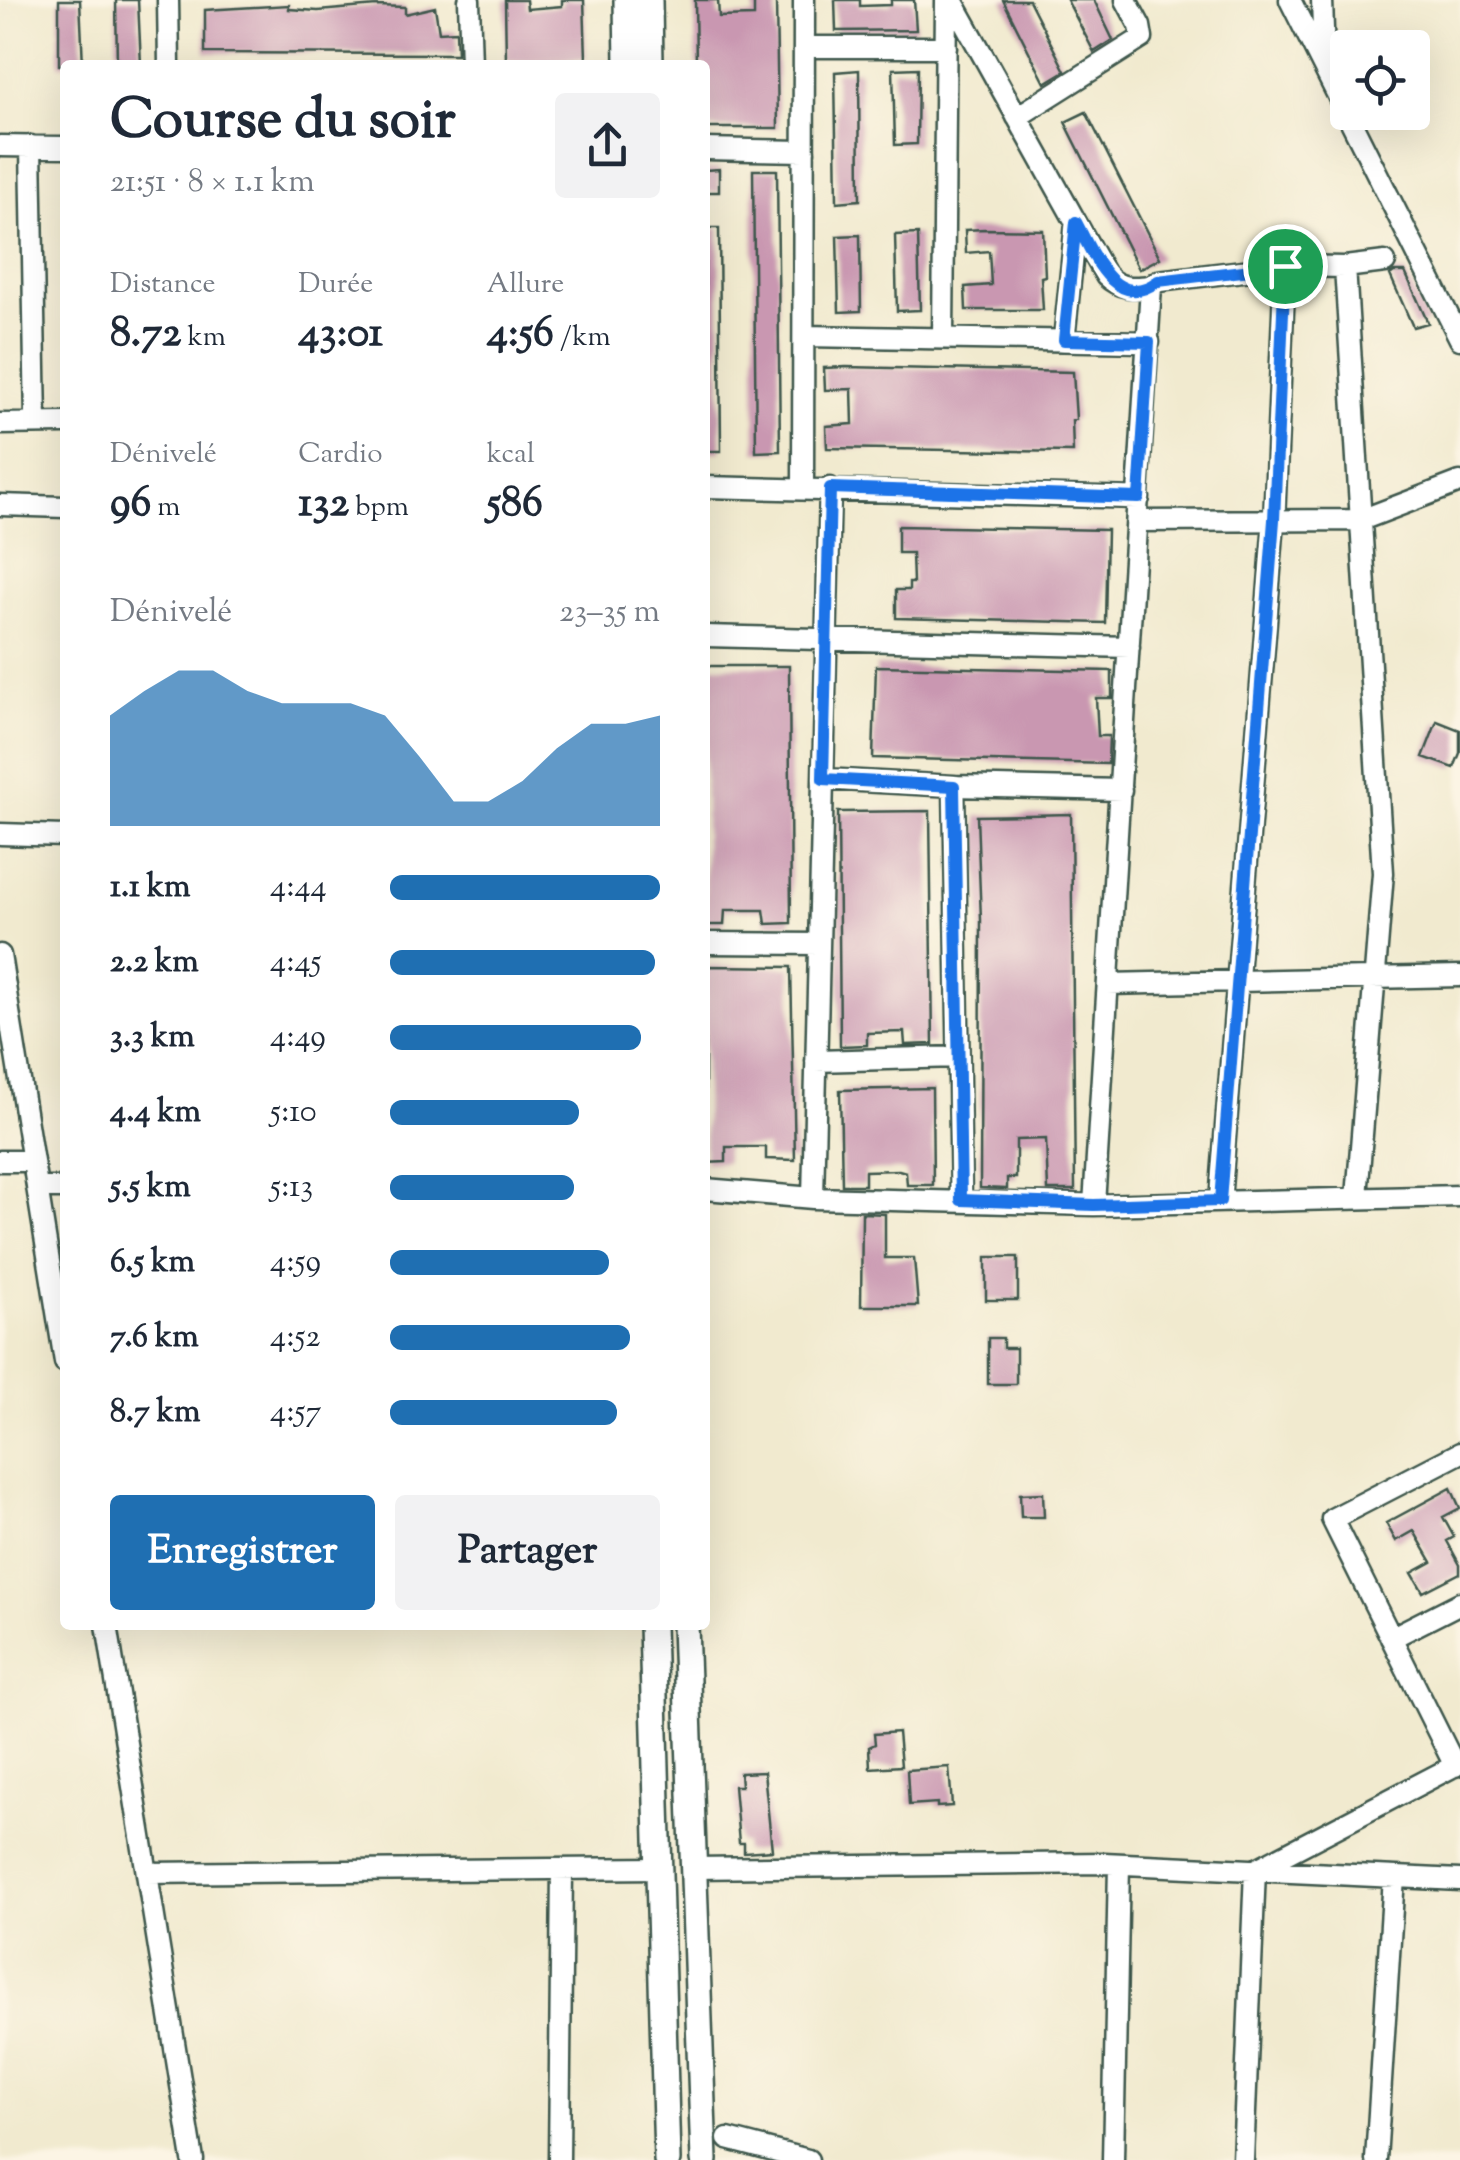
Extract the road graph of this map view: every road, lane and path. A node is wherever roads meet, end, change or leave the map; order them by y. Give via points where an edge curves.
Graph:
1 (168, 0) edge
2 (469, 0) edge
3 (627, 0) edge
4 (649, 0) edge
5 (804, 0) edge
6 (949, 0) edge
7 (1126, 0) edge
8 (1290, 0) edge
9 (1322, 0) edge
10 (804, 47) junction
11 (946, 47) junction
12 (169, 60) edge
13 (471, 60) edge
14 (628, 60) edge
15 (650, 60) edge
16 (1324, 65) junction
17 (1018, 117) junction
18 (0, 146) edge
19 (32, 146) junction
20 (60, 147) edge
21 (710, 149) edge
22 (804, 151) junction
23 (1076, 222) junction
24 (1385, 262) dead end
25 (1285, 266) junction
26 (1345, 267) junction
27 (1151, 286) junction
28 (804, 336) junction
29 (943, 337) junction
30 (1460, 338) edge
31 (1064, 340) junction
32 (1149, 342) junction
33 (60, 423) edge
34 (0, 424) edge
35 (36, 424) junction
36 (1460, 482) edge
37 (710, 487) edge
38 (803, 488) junction
39 (830, 488) junction
40 (1139, 498) junction
41 (0, 505) edge
42 (60, 506) edge
43 (1274, 520) junction
44 (1361, 520) junction
45 (1137, 521) junction
46 (710, 636) edge
47 (826, 640) junction
48 (1129, 647) junction
49 (823, 779) junction
50 (954, 786) junction
51 (1120, 790) junction
52 (0, 834) edge
53 (60, 836) edge
54 (710, 943) edge
55 (819, 944) junction
56 (0, 956) edge
57 (1375, 976) junction
58 (1460, 976) edge
59 (1238, 980) junction
60 (1108, 984) junction
61 (958, 1057) junction
62 (816, 1061) junction
63 (0, 1161) edge
64 (33, 1161) junction
65 (37, 1188) junction
66 (60, 1188) edge
67 (710, 1189) edge
68 (1460, 1196) edge
69 (1357, 1197) junction
70 (813, 1198) junction
71 (961, 1200) junction
72 (1220, 1201) junction
73 (1094, 1205) junction
74 (60, 1331) edge
75 (1460, 1454) edge
76 (1460, 1603) edge
77 (108, 1630) edge
78 (652, 1630) edge
79 (684, 1630) edge
80 (1391, 1638) junction
81 (1457, 1764) edge
82 (1119, 1864) junction
83 (660, 1868) junction
84 (694, 1868) junction
85 (562, 1869) junction
86 (1255, 1870) junction
87 (147, 1873) junction
88 (1394, 1877) junction
89 (1460, 1880) edge
90 (728, 2139) dead end
91 (193, 2160) edge
92 (559, 2160) edge
93 (667, 2160) edge
94 (704, 2160) edge
95 (808, 2160) edge
96 (1113, 2160) edge
97 (1243, 2160) edge
98 (1376, 2160) edge

1 - 12 street
2 - 13 street
3 - 14 street
4 - 15 street
5 - 10 street
6 - 11 street
6 - 17 street
7 - 17 street via 1142,38
8 - 16 street
9 - 16 street
10 - 11 street
10 - 22 street
11 - 29 street
16 - 30 street
17 - 23 street
18 - 19 street
19 - 20 street
19 - 35 street
21 - 22 street
22 - 28 street
23 - 27 street via 1115,284
23 - 31 street
24 - 26 street
25 - 26 street
25 - 27 street
25 - 43 street
26 - 44 street
27 - 32 street
28 - 29 street
28 - 38 street
29 - 31 street
31 - 32 street
32 - 40 street
33 - 35 street
34 - 35 street
36 - 44 street
37 - 38 street
38 - 39 street
39 - 40 street
39 - 47 street
40 - 45 street
41 - 42 street
43 - 44 street
43 - 45 street
43 - 59 street
44 - 57 street via 1383,873
45 - 48 street
46 - 47 street
47 - 48 street
47 - 49 street
48 - 51 street
49 - 50 street
49 - 55 street
50 - 51 street
50 - 61 street
51 - 60 street
52 - 53 street
54 - 55 street
55 - 62 street
56 - 64 street
57 - 58 street
57 - 59 street
57 - 69 street
59 - 60 street
59 - 72 street
60 - 73 street
61 - 62 street
61 - 71 street
62 - 70 street
63 - 64 street
64 - 65 street
65 - 66 street
65 - 74 street
67 - 70 street
68 - 69 street
69 - 72 street
70 - 71 street
71 - 73 street
72 - 73 street
75 - 80 street via 1332,1520
76 - 80 street
77 - 87 street
78 - 83 street
79 - 84 street
80 - 81 street
81 - 86 street
82 - 84 street
82 - 86 street
82 - 96 street
83 - 85 street
83 - 93 street
84 - 94 street
85 - 87 street
85 - 92 street
86 - 88 street
86 - 97 street
87 - 91 street
88 - 89 street
88 - 98 street
90 - 95 street

